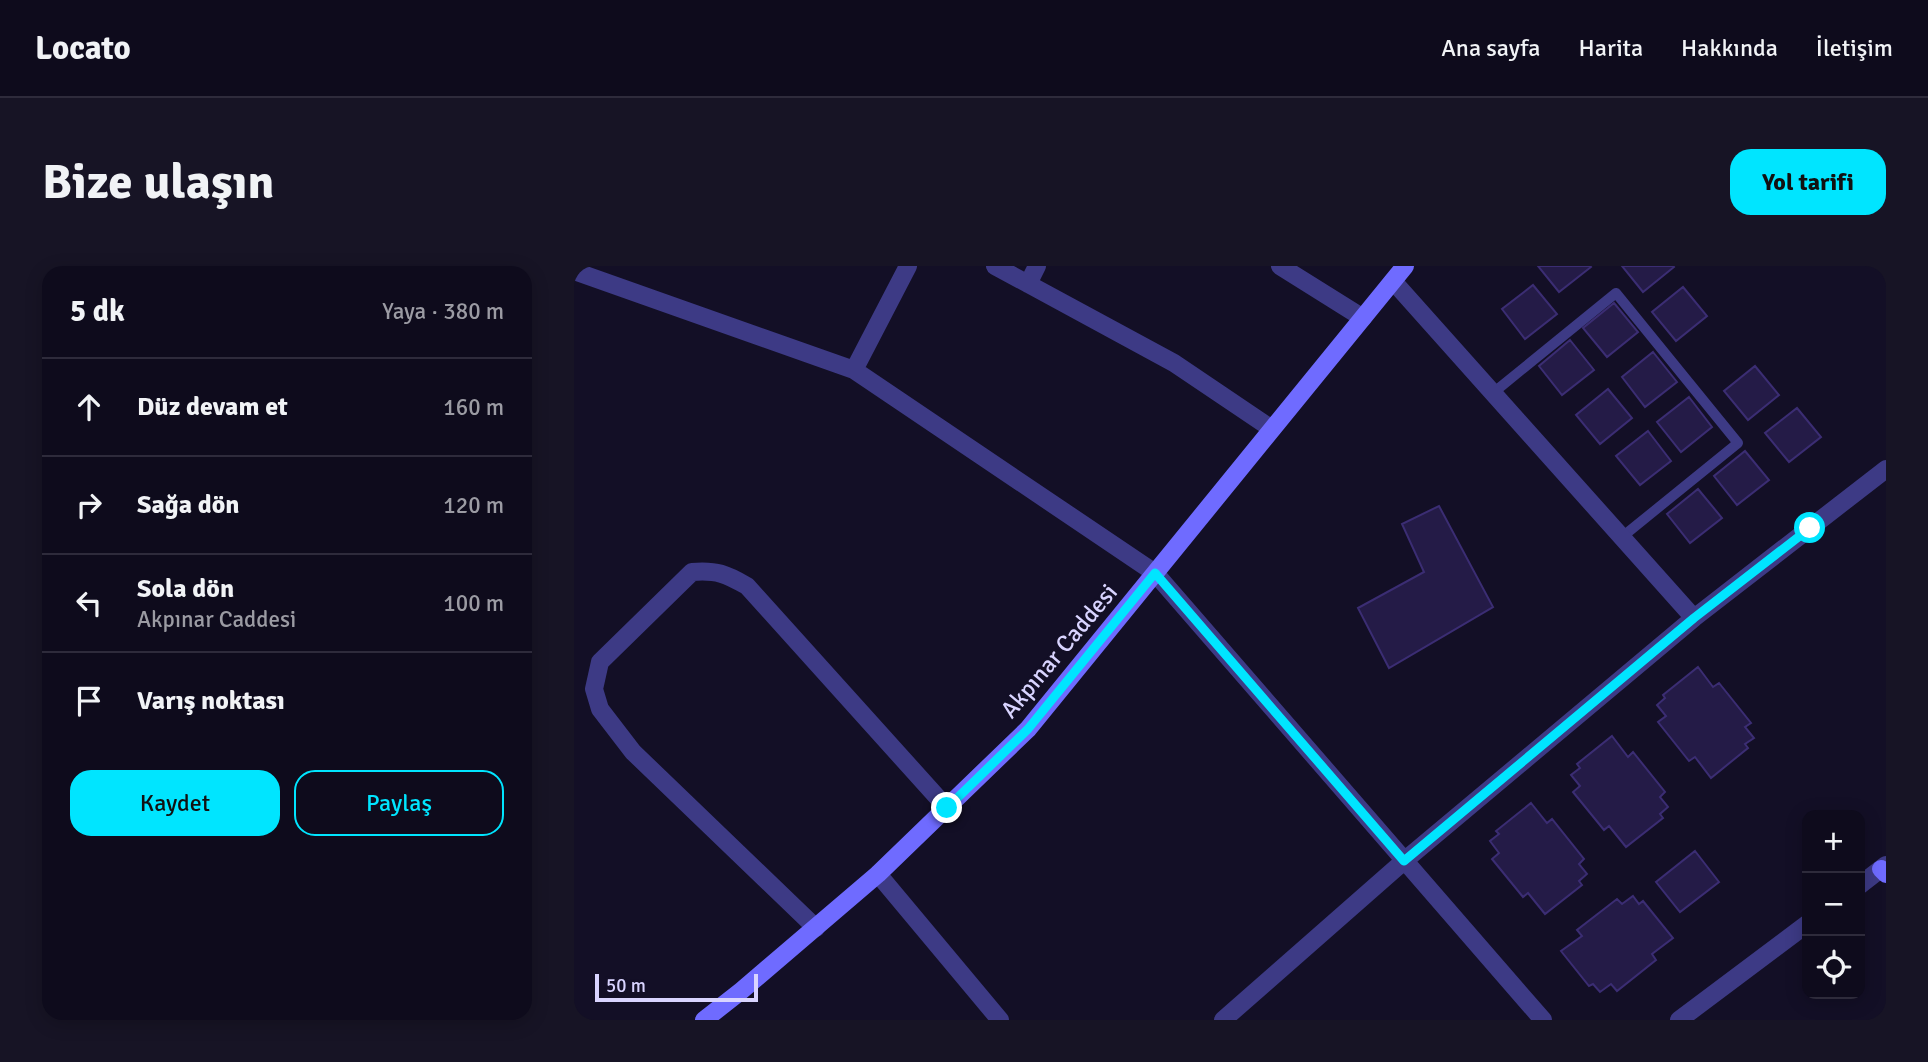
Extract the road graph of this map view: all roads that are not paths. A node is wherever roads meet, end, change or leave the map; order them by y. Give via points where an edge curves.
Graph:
1 (908, 266) edge
2 (995, 266) edge
3 (1037, 266) edge
4 (1280, 266) edge
5 (1405, 266) edge
6 (574, 271) edge
7 (1393, 281) junction
8 (1028, 284) junction
9 (1363, 318) junction
10 (854, 370) junction
11 (1493, 393) junction
12 (1272, 429) junction
13 (1886, 469) edge
14 (1622, 537) junction
15 (1155, 573) junction
16 (1694, 618) junction
17 (947, 808) junction
18 (1404, 861) junction
19 (1884, 869) edge
20 (878, 874) junction
21 (1865, 882) edge
22 (816, 928) junction
23 (1802, 928) edge
24 (704, 1020) edge
25 (1000, 1020) edge
26 (1223, 1020) edge
27 (1543, 1020) edge
28 (1679, 1020) edge

1 - 10 street
2 - 8 street
3 - 8 street
4 - 9 street
5 - 7 street, Akpınar Caddesi
6 - 10 street
7 - 9 street, Akpınar Caddesi
7 - 11 street
8 - 12 street via 1174,363
9 - 12 street, Akpınar Caddesi
10 - 15 street
11 - 14 street
11 - 14 lane via 1616,293 1738,443
12 - 15 street, Akpınar Caddesi
13 - 16 street
14 - 16 street
15 - 17 street, Akpınar Caddesi via 1028,729
15 - 18 street
16 - 18 street
17 - 20 street, Akpınar Caddesi
17 - 22 street via 747,586 726,574 692,572 600,662 594,689 600,709 633,752
18 - 26 street
18 - 27 street
19 - 21 street
20 - 22 street, Akpınar Caddesi
20 - 25 street
22 - 24 street, Akpınar Caddesi
23 - 28 street

